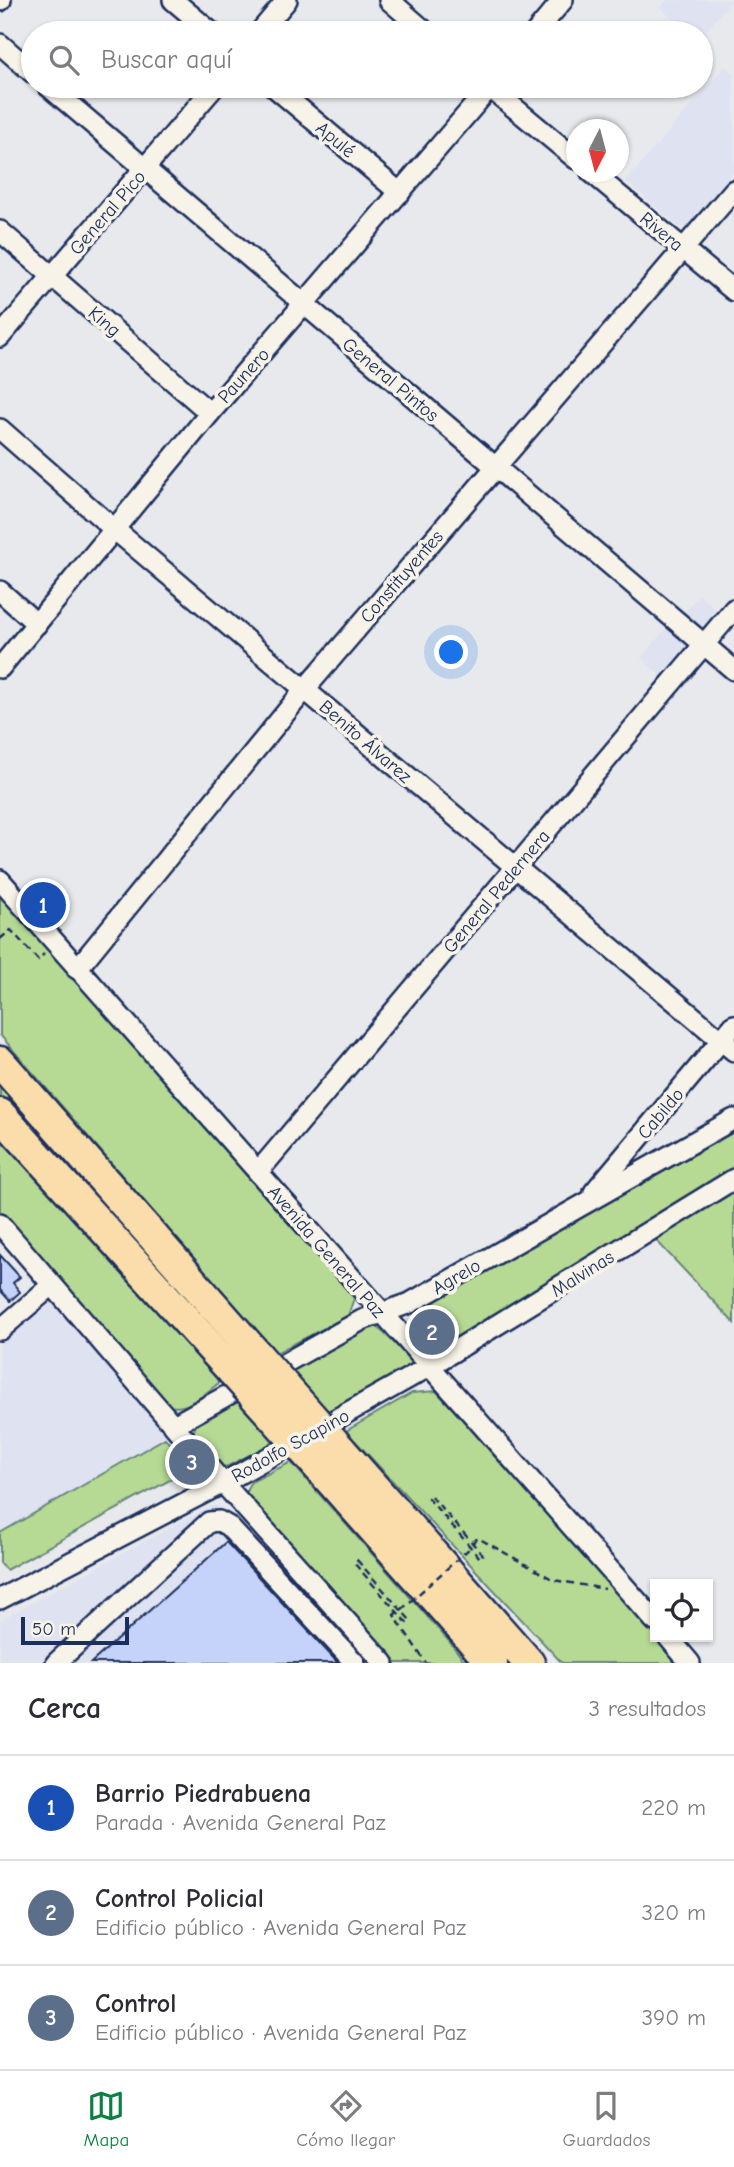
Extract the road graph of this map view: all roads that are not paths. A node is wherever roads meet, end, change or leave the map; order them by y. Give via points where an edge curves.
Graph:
1 (173, 0) edge
2 (287, 0) edge
3 (389, 0) edge
4 (563, 0) edge
5 (198, 21) edge
6 (269, 21) edge
7 (414, 21) edge
8 (545, 21) edge
9 (0, 44) edge
10 (21, 62) edge
11 (62, 98) edge
12 (205, 98) edge
13 (287, 98) edge
14 (480, 98) edge
15 (504, 98) edge
16 (566, 151) edge
17 (144, 169) junction
18 (603, 182) edge
19 (734, 190) edge
20 (400, 193) junction
21 (0, 231) edge
22 (684, 250) junction
23 (52, 275) junction
24 (734, 291) edge
25 (305, 306) junction
26 (0, 337) edge
27 (210, 413) junction
28 (0, 429) edge
29 (495, 467) junction
30 (114, 529) junction
31 (0, 591) edge
32 (734, 609) edge
33 (37, 624) junction
34 (704, 644) junction
35 (0, 668) edge
36 (734, 670) edge
37 (305, 689) junction
38 (515, 869) junction
39 (0, 880) edge
40 (77, 969) junction
41 (734, 1025) edge
42 (727, 1046) edge
43 (0, 1062) edge
44 (0, 1114) edge
45 (734, 1119) edge
46 (258, 1172) junction
47 (734, 1179) edge
48 (587, 1201) junction
49 (0, 1224) edge
50 (52, 1285) junction
51 (410, 1303) junction
52 (382, 1313) junction
53 (0, 1330) edge
54 (404, 1338) junction
55 (245, 1364) junction
56 (430, 1366) junction
57 (174, 1425) junction
58 (327, 1456) junction
59 (223, 1483) junction
60 (424, 1544) junction
61 (0, 1599) edge
62 (650, 1615) edge
63 (458, 1625) junction
64 (672, 1642) edge
65 (56, 1663) edge
66 (355, 1663) edge
67 (384, 1663) edge
68 (484, 1663) edge
69 (492, 1663) edge
70 (530, 1663) edge
71 (549, 1663) edge
72 (690, 1663) edge

1 - 5 street
2 - 6 street
3 - 7 street
4 - 8 street
9 - 10 street
11 - 17 street, General Pintos
12 - 17 street, General Pico
13 - 20 street, Apulé
14 - 20 street, Paunero
15 - 16 street
17 - 23 street, General Pico
17 - 25 street, General Pintos
18 - 22 street, Rivera
19 - 22 street, Constituyentes
20 - 25 street, Paunero
21 - 23 street, King
22 - 24 street, Rivera
22 - 29 street, Constituyentes
23 - 26 street, General Pico
23 - 27 street, King
25 - 27 street, Paunero
25 - 29 street, General Pintos
27 - 30 street, Paunero
28 - 30 street, Benito Álvarez
29 - 34 street, General Pintos
29 - 37 street, Constituyentes
30 - 33 street, Paunero
30 - 37 street, Benito Álvarez
31 - 33 street
32 - 34 street, General Pedernera
33 - 35 street, Paunero
34 - 36 street, General Pintos
34 - 38 street, General Pedernera
37 - 38 street, Benito Álvarez
37 - 40 street, Constituyentes
38 - 42 street, Benito Álvarez
38 - 46 street, General Pedernera
39 - 40 street, Avenida General Paz
40 - 46 street, Avenida General Paz
41 - 42 street, Cabildo
42 - 48 street, Cabildo
43 - 55 highway
44 - 55 highway
45 - 48 street, Agrelo
46 - 52 street, Avenida General Paz
47 - 56 street, Malvinas
48 - 51 street, Agrelo
49 - 50 street
50 - 53 street
50 - 57 street
51 - 52 street, Agrelo
51 - 54 street
52 - 54 street, Avenida General Paz
52 - 57 street, Agrelo
54 - 56 street, Avenida General Paz
55 - 58 highway, bridge
56 - 59 street, Rodolfo Scapino
56 - 62 street, Avenida General Paz
57 - 59 street
58 - 60 highway
58 - 63 highway
59 - 61 street, Rodolfo Scapino
59 - 67 street
60 - 70 highway
60 - 71 highway
63 - 68 highway
63 - 69 highway
64 - 72 street
65 - 66 street via 209,1522 219,1521

